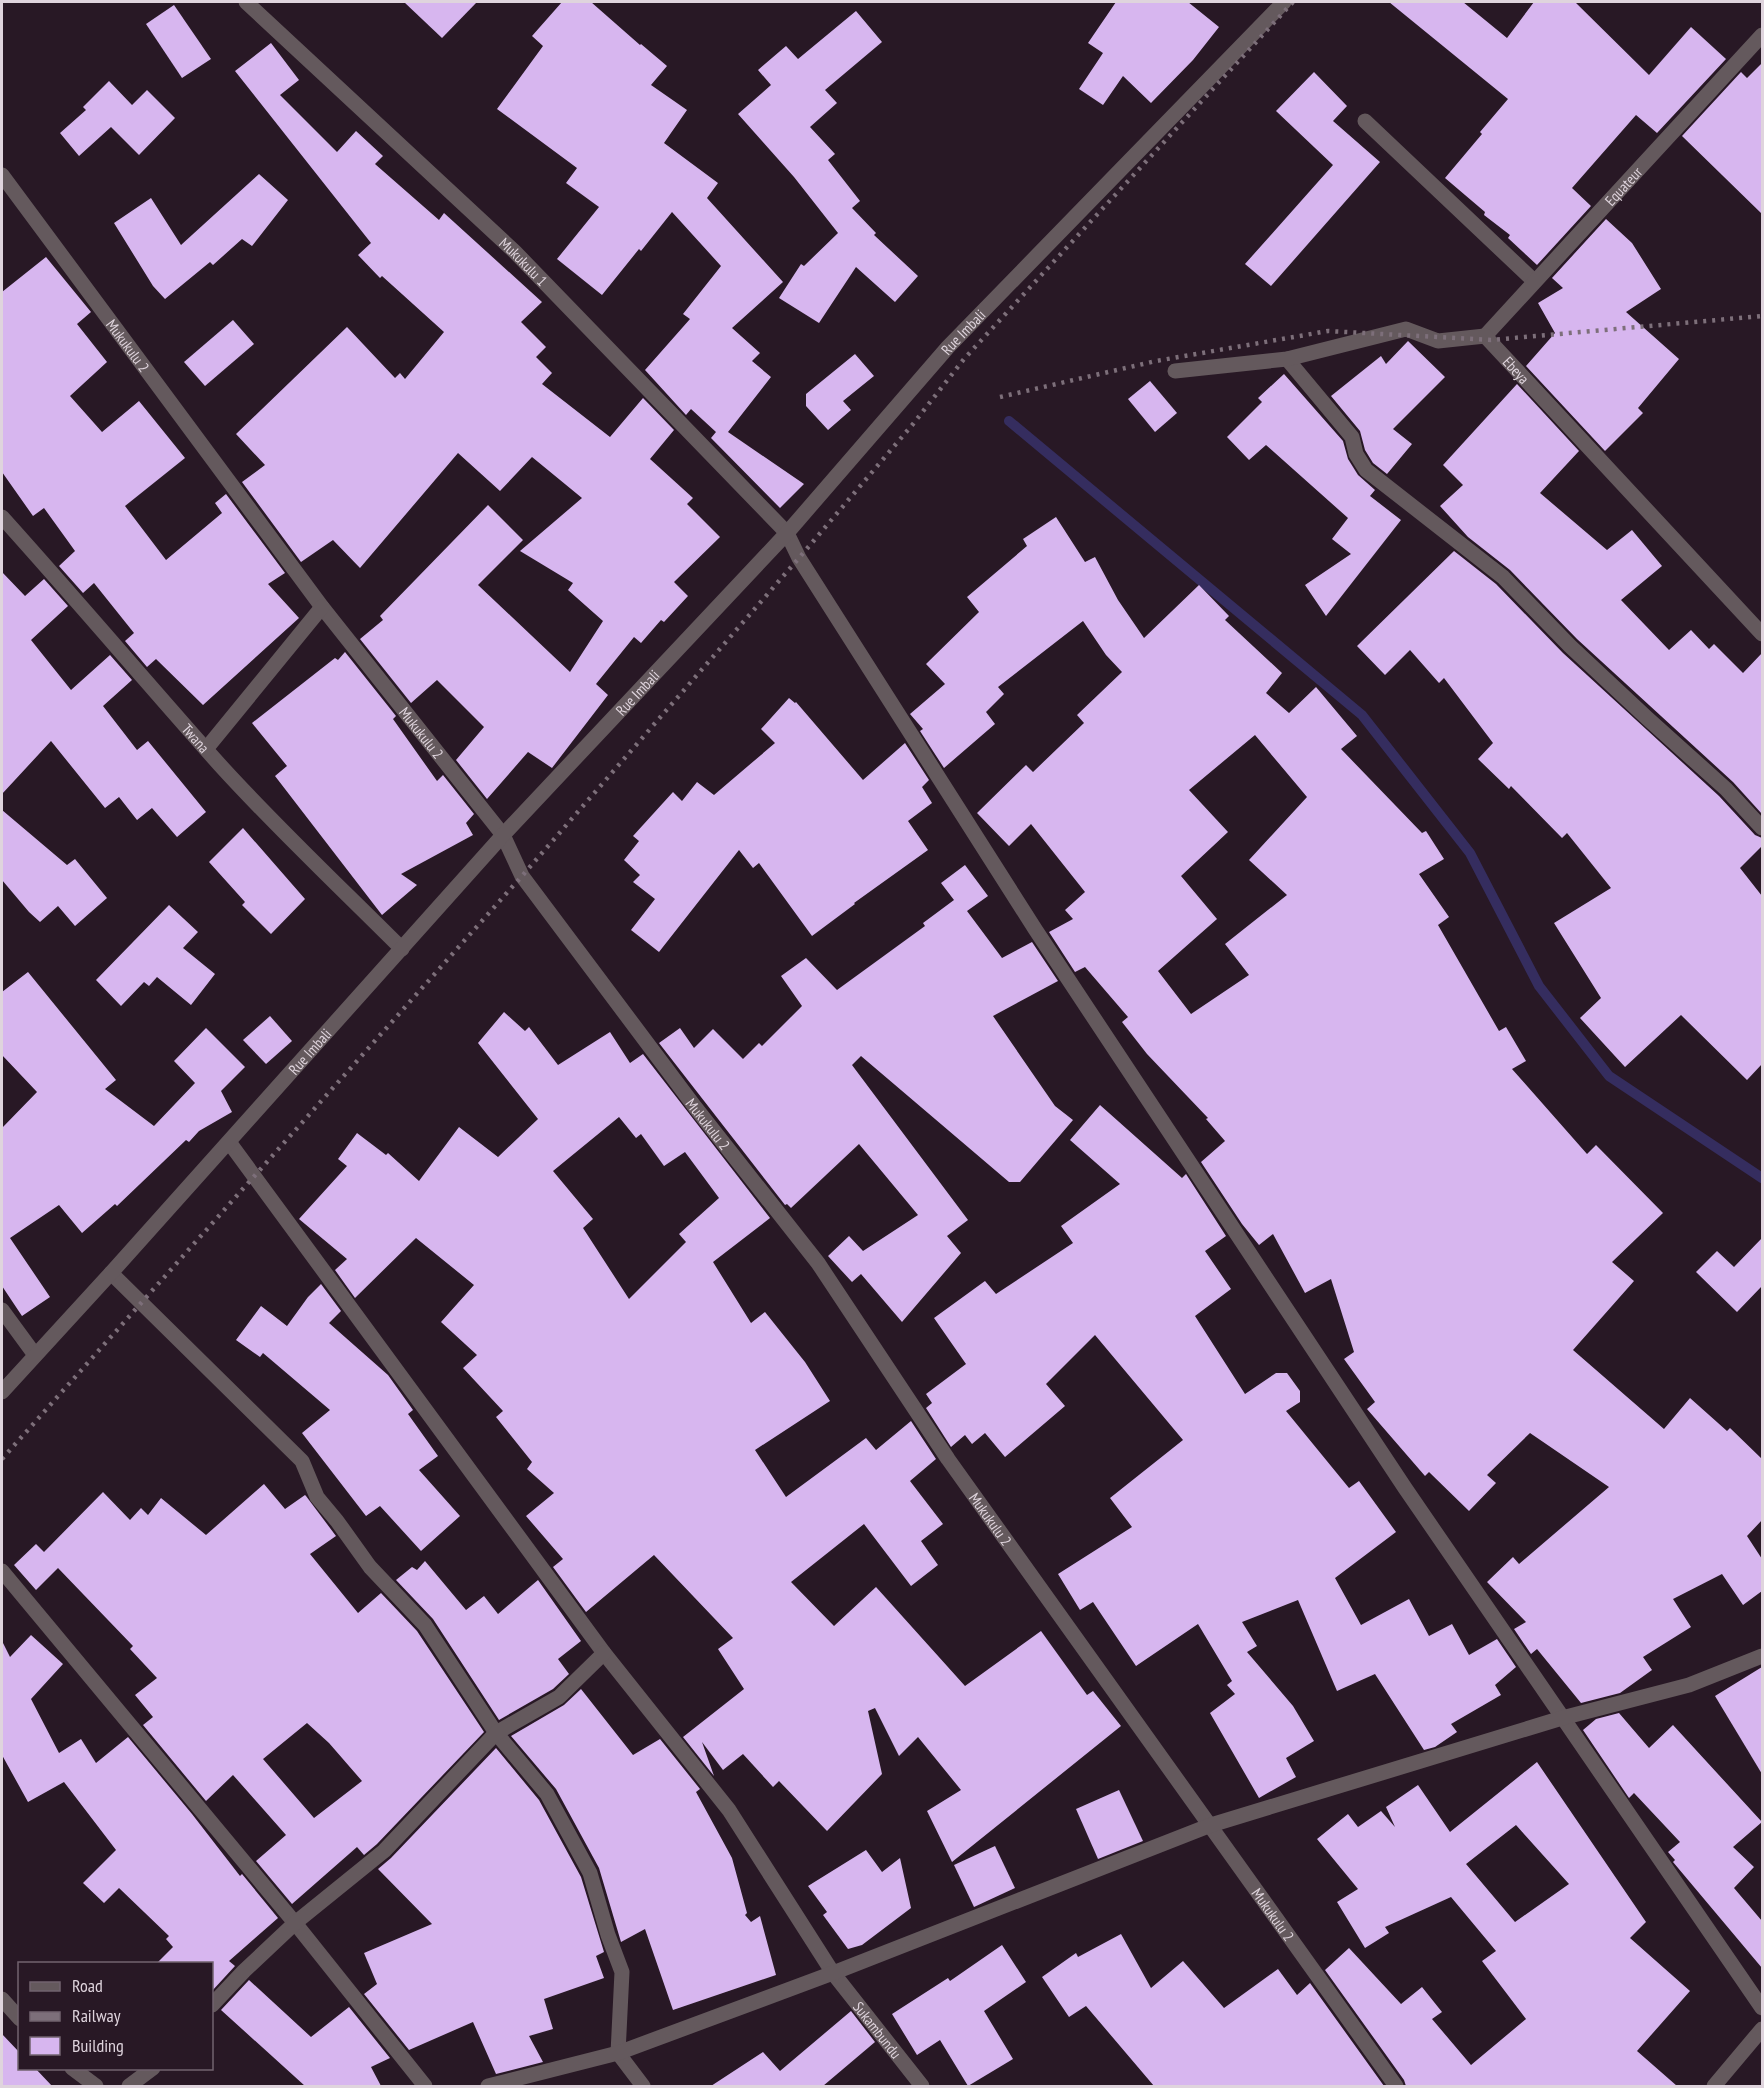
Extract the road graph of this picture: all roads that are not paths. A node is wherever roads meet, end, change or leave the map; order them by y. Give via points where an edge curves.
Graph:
1 (246, 2) edge
2 (1284, 2) edge
3 (1762, 35) edge
4 (1365, 121) dead end
5 (2, 175) edge
6 (1534, 281) junction
7 (1485, 336) junction
8 (1287, 359) junction
9 (1175, 371) dead end
10 (2, 517) edge
11 (787, 533) junction
12 (321, 607) junction
13 (1762, 634) edge
14 (206, 749) junction
15 (1762, 828) edge
16 (503, 835) junction
17 (402, 950) junction
18 (229, 1142) junction
19 (111, 1273) junction
20 (2, 1310) edge
21 (35, 1355) junction
22 (2, 1392) edge
23 (2, 1571) edge
24 (604, 1653) junction
25 (1762, 1656) edge
26 (1562, 1718) junction
27 (496, 1733) junction
28 (1210, 1825) junction
29 (295, 1923) junction
30 (833, 1973) junction
31 (2, 1999) edge
32 (213, 2004) edge
33 (1762, 2008) edge
34 (18, 2017) edge
35 (1762, 2029) edge
36 (618, 2053) junction
37 (75, 2070) edge
38 (150, 2070) edge
39 (96, 2086) edge
40 (129, 2086) edge
41 (425, 2086) edge
42 (488, 2086) edge
43 (643, 2086) edge
44 (922, 2086) edge
45 (1396, 2086) edge
46 (1714, 2086) edge

1 - 11 street, Mukukulu 1 via 515,252
2 - 11 street, Rue Imbali via 948,347
3 - 6 street, Equateur
4 - 6 street
5 - 12 street, Mukukulu 2
6 - 7 street, Equateur
7 - 8 street via 1438,341 1406,329
7 - 13 street, Ebeya
8 - 9 street
8 - 15 street via 1352,437 1366,470 1503,577
10 - 14 street, Twana
11 - 16 street, Rue Imbali
11 - 26 street, Mukukulu 1 via 799,558 1035,929 1398,1478
12 - 14 street
12 - 16 street, Mukukulu 2
14 - 17 street, Twana
16 - 17 street, Rue Imbali
16 - 28 street, Mukukulu 2 via 522,876 818,1263 948,1460
17 - 18 street, Rue Imbali
18 - 19 street, Rue Imbali
18 - 24 street, Sukambundu
19 - 21 street, Rue Imbali
19 - 27 street via 302,1461 317,1497 370,1567 425,1625
20 - 21 street
21 - 22 street, Rue Imbali
23 - 29 street
24 - 27 street via 559,1697
24 - 30 street, Sukambundu via 729,1810
25 - 26 street via 1689,1685
26 - 28 street
26 - 33 street, Mukukulu 1
27 - 29 street via 384,1851
27 - 36 street via 547,1794 591,1873 622,1972
28 - 30 street
28 - 45 street, Mukukulu 2
29 - 32 street
29 - 41 street
30 - 36 street
30 - 44 street, Sukambundu
31 - 34 street
35 - 46 street
36 - 42 street
36 - 43 street
37 - 39 street
38 - 40 street

